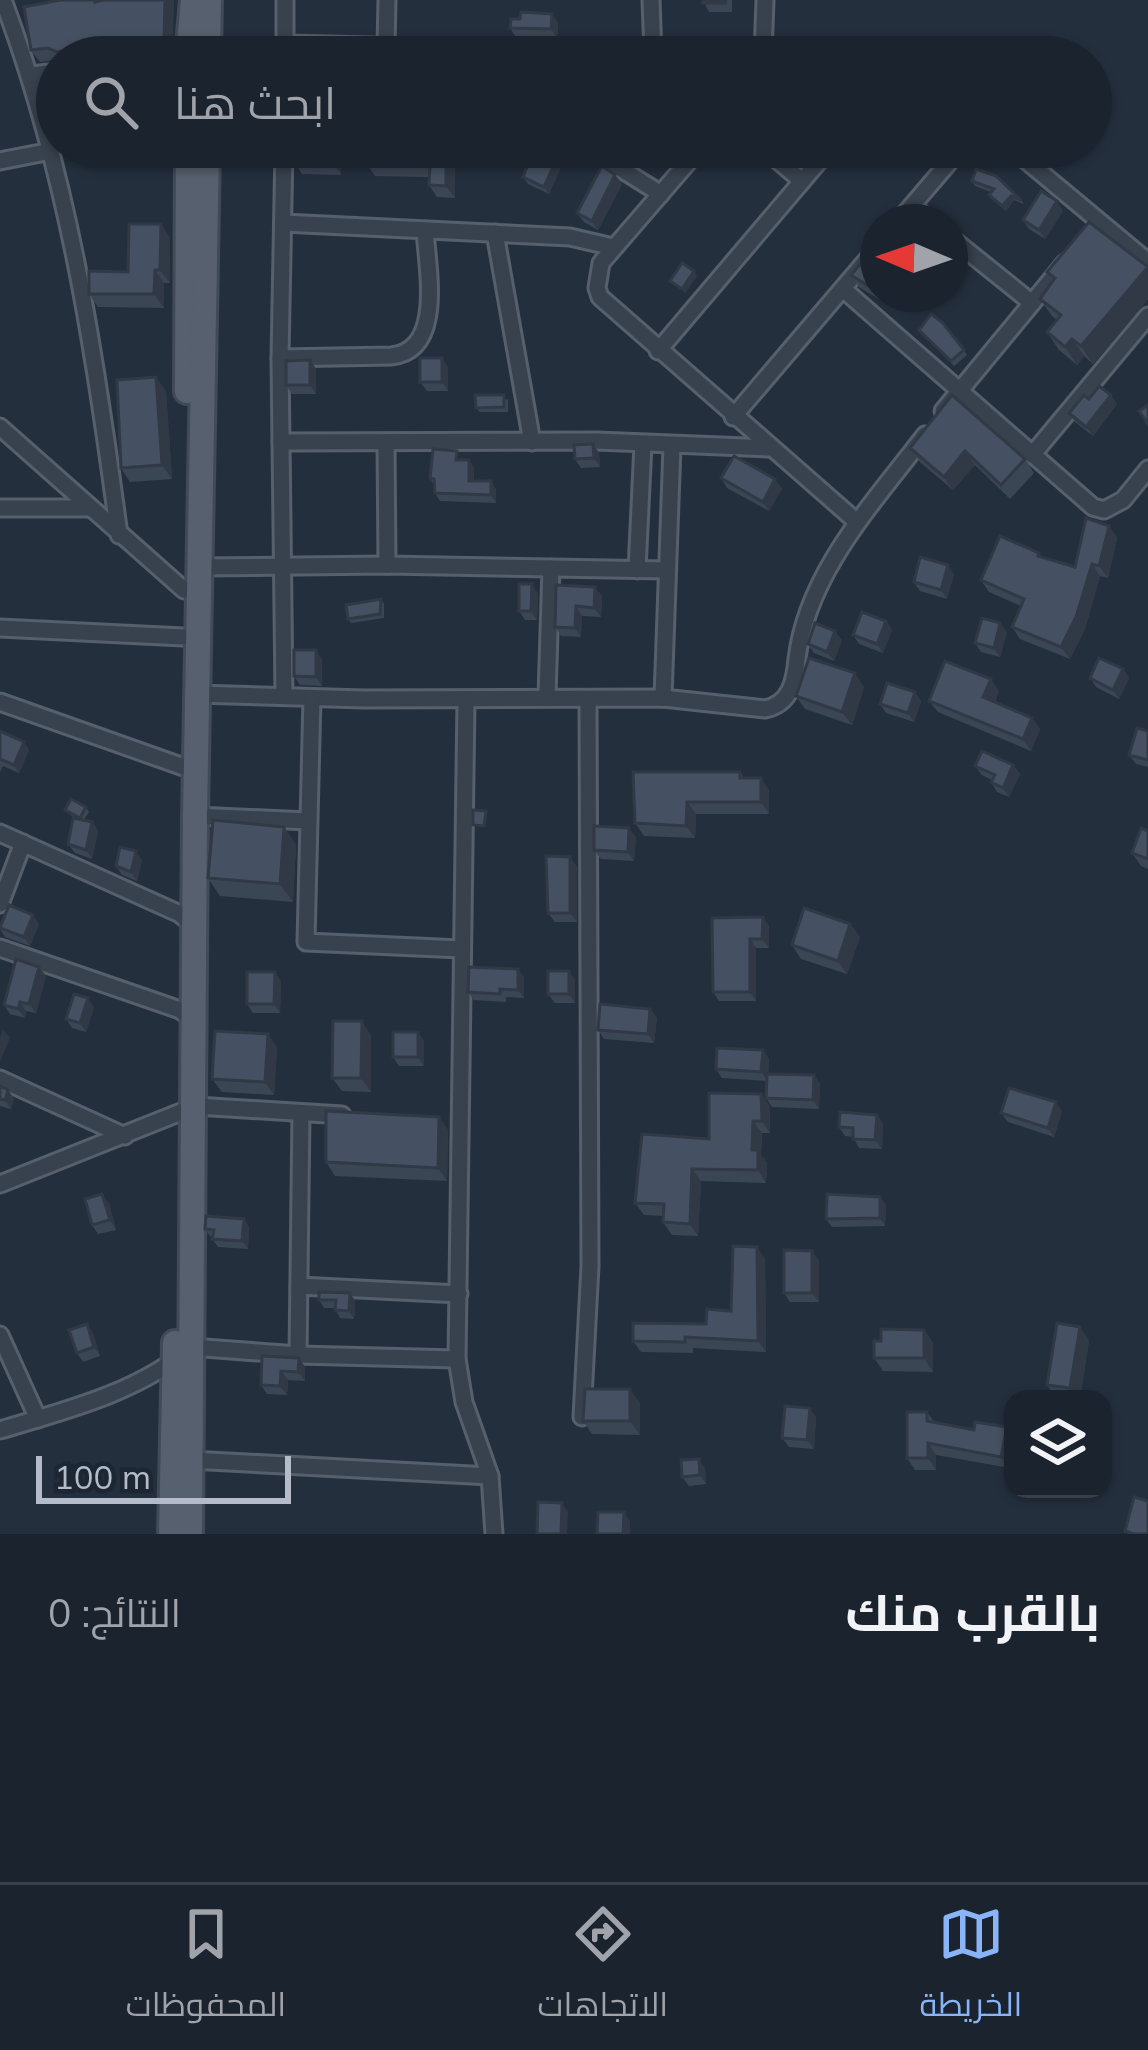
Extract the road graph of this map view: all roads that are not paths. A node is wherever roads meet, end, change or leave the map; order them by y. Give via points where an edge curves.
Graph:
1 (2, 0) edge
2 (193, 0) edge
3 (209, 0) edge
4 (285, 0) edge
5 (387, 0) edge
6 (651, 0) edge
7 (764, 0) edge
8 (190, 36) edge
9 (208, 36) edge
10 (285, 36) edge
11 (386, 36) edge
12 (652, 36) edge
13 (764, 36) edge
14 (32, 75) junction
15 (36, 75) edge
16 (36, 91) edge
17 (36, 155) edge
18 (0, 161) edge
19 (55, 168) edge
20 (188, 168) edge
21 (207, 168) edge
22 (284, 168) edge
23 (620, 168) edge
24 (683, 168) edge
25 (787, 168) edge
26 (813, 168) edge
27 (944, 168) edge
28 (1034, 168) edge
29 (802, 181) junction
30 (661, 194) junction
31 (914, 204) edge
32 (283, 223) junction
33 (1098, 224) junction
34 (425, 230) junction
35 (495, 233) junction
36 (1085, 240) edge
37 (613, 247) junction
38 (968, 251) edge
39 (1072, 256) edge
40 (1148, 262) edge
41 (860, 269) edge
42 (843, 290) junction
43 (1033, 303) junction
44 (1148, 316) edge
45 (658, 351) junction
46 (280, 358) junction
47 (960, 389) junction
48 (733, 417) junction
49 (0, 427) edge
50 (280, 442) junction
51 (386, 442) junction
52 (532, 442) junction
53 (643, 444) junction
54 (672, 446) junction
55 (770, 448) junction
56 (1032, 454) junction
57 (1148, 469) edge
58 (0, 508) edge
59 (89, 508) junction
60 (857, 522) junction
61 (119, 535) junction
62 (388, 565) junction
63 (200, 567) junction
64 (281, 568) junction
65 (551, 568) junction
66 (638, 570) junction
67 (667, 570) junction
68 (184, 590) junction
69 (0, 628) edge
70 (183, 637) junction
71 (197, 694) junction
72 (284, 694) junction
73 (548, 696) junction
74 (313, 698) junction
75 (663, 698) junction
76 (588, 699) junction
77 (466, 700) junction
78 (0, 701) edge
79 (188, 768) junction
80 (195, 816) junction
81 (308, 821) junction
82 (0, 833) edge
83 (23, 843) junction
84 (0, 904) edge
85 (187, 920) junction
86 (0, 948) edge
87 (461, 949) junction
88 (186, 1015) junction
89 (0, 1079) edge
90 (187, 1109) junction
91 (301, 1113) junction
92 (369, 1115) edge
93 (436, 1118) edge
94 (459, 1119) junction
95 (125, 1136) junction
96 (0, 1184) edge
97 (299, 1286) junction
98 (459, 1294) junction
99 (0, 1335) edge
100 (183, 1354) junction
101 (298, 1355) junction
102 (457, 1359) junction
103 (582, 1417) edge
104 (38, 1419) junction
105 (0, 1430) edge
106 (191, 1460) junction
107 (490, 1476) junction
108 (171, 1531) edge
109 (494, 1534) edge

1 - 14 street
2 - 8 main road
3 - 9 main road
4 - 10 street
5 - 11 street
6 - 12 street
7 - 13 street
14 - 15 street
14 - 16 street
17 - 18 street
19 - 61 street
20 - 68 main road
21 - 63 main road
22 - 32 street
23 - 30 street
24 - 30 street
25 - 29 street
26 - 29 street
27 - 31 street
28 - 33 street
29 - 45 street
30 - 37 street
32 - 34 street
32 - 46 street
33 - 36 street
33 - 40 street
34 - 35 street
34 - 46 street via 427,320 415,348 406,355
35 - 37 street
35 - 52 street
37 - 45 street via 598,278 600,297
38 - 43 street
39 - 43 street
41 - 42 street
42 - 47 street
42 - 48 street
43 - 47 street
44 - 56 street
45 - 48 street
46 - 50 street
47 - 56 street
47 - 60 street
48 - 55 street
49 - 59 street
50 - 51 street
50 - 64 street
51 - 52 street
51 - 62 street
52 - 53 street
53 - 54 street
53 - 66 street
54 - 55 street
54 - 67 street
55 - 60 street
56 - 57 street via 1104,510
58 - 59 street
59 - 61 street
60 - 75 street via 801,628 796,674 779,706
61 - 68 street
62 - 64 street
62 - 65 street
63 - 64 street
63 - 71 main road
64 - 72 street
65 - 66 street
65 - 73 street
66 - 67 street
67 - 75 street
68 - 70 main road
69 - 70 street
70 - 79 main road
71 - 72 street
71 - 79 main road
72 - 74 street
73 - 76 street
73 - 77 street
74 - 77 street
74 - 81 street
75 - 76 street
76 - 103 street via 590,1266
77 - 87 street
78 - 79 street
79 - 80 main road
79 - 85 main road
80 - 81 street
80 - 85 main road
81 - 87 street via 306,942
82 - 83 street
83 - 84 street
83 - 85 street
85 - 88 main road
86 - 88 street
87 - 94 street
88 - 90 main road
89 - 95 street
90 - 91 street
90 - 95 street
90 - 100 main road
91 - 92 street
91 - 97 street
93 - 94 street
94 - 98 street
95 - 96 street
97 - 98 street
97 - 101 street
98 - 102 street
99 - 104 street
100 - 101 street
100 - 104 street via 133,1384
100 - 106 main road
100 - 108 main road
101 - 102 street
102 - 107 street
104 - 105 street
106 - 107 street
106 - 108 main road
107 - 109 street

